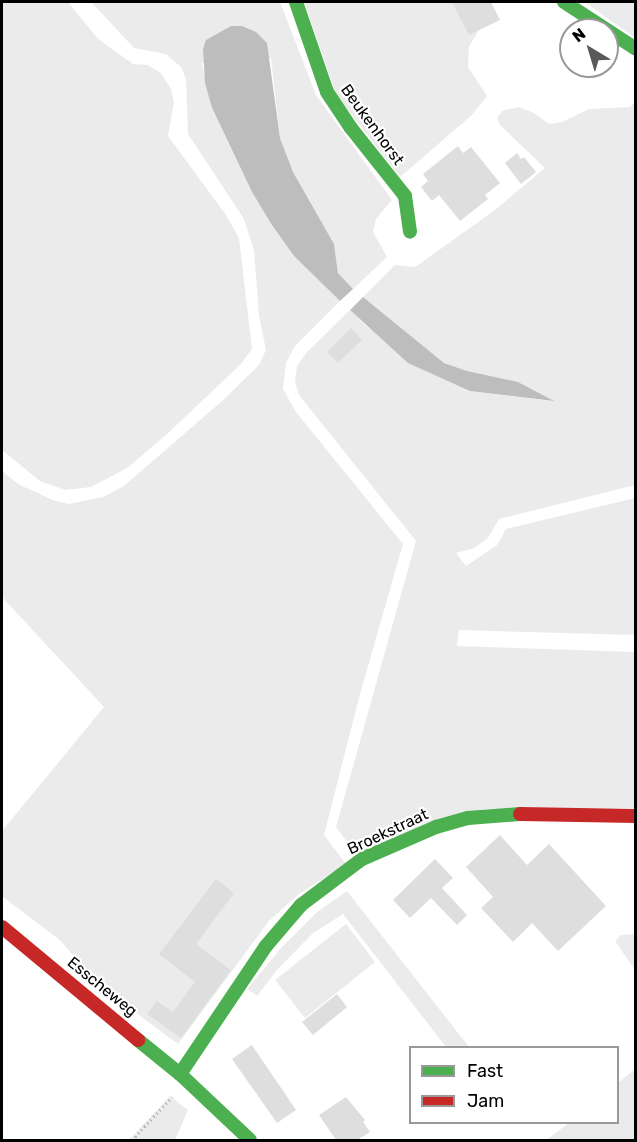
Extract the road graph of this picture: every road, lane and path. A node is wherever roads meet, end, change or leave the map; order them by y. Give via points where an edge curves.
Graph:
1 (296, 2) edge
2 (564, 2) edge
3 (636, 49) edge
4 (410, 232) dead end
5 (636, 816) edge
6 (2, 927) edge
7 (180, 1074) junction
8 (132, 1140) edge
9 (250, 1140) edge

1 - 4 street, Beukenhorst via 327,92 405,196
2 - 3 street
5 - 7 street, Broekstraat via 495,814 468,818 436,827 362,859 301,905 266,946
6 - 7 street, Esscheweg
7 - 8 path via 178,1090
7 - 9 street, Esscheweg

